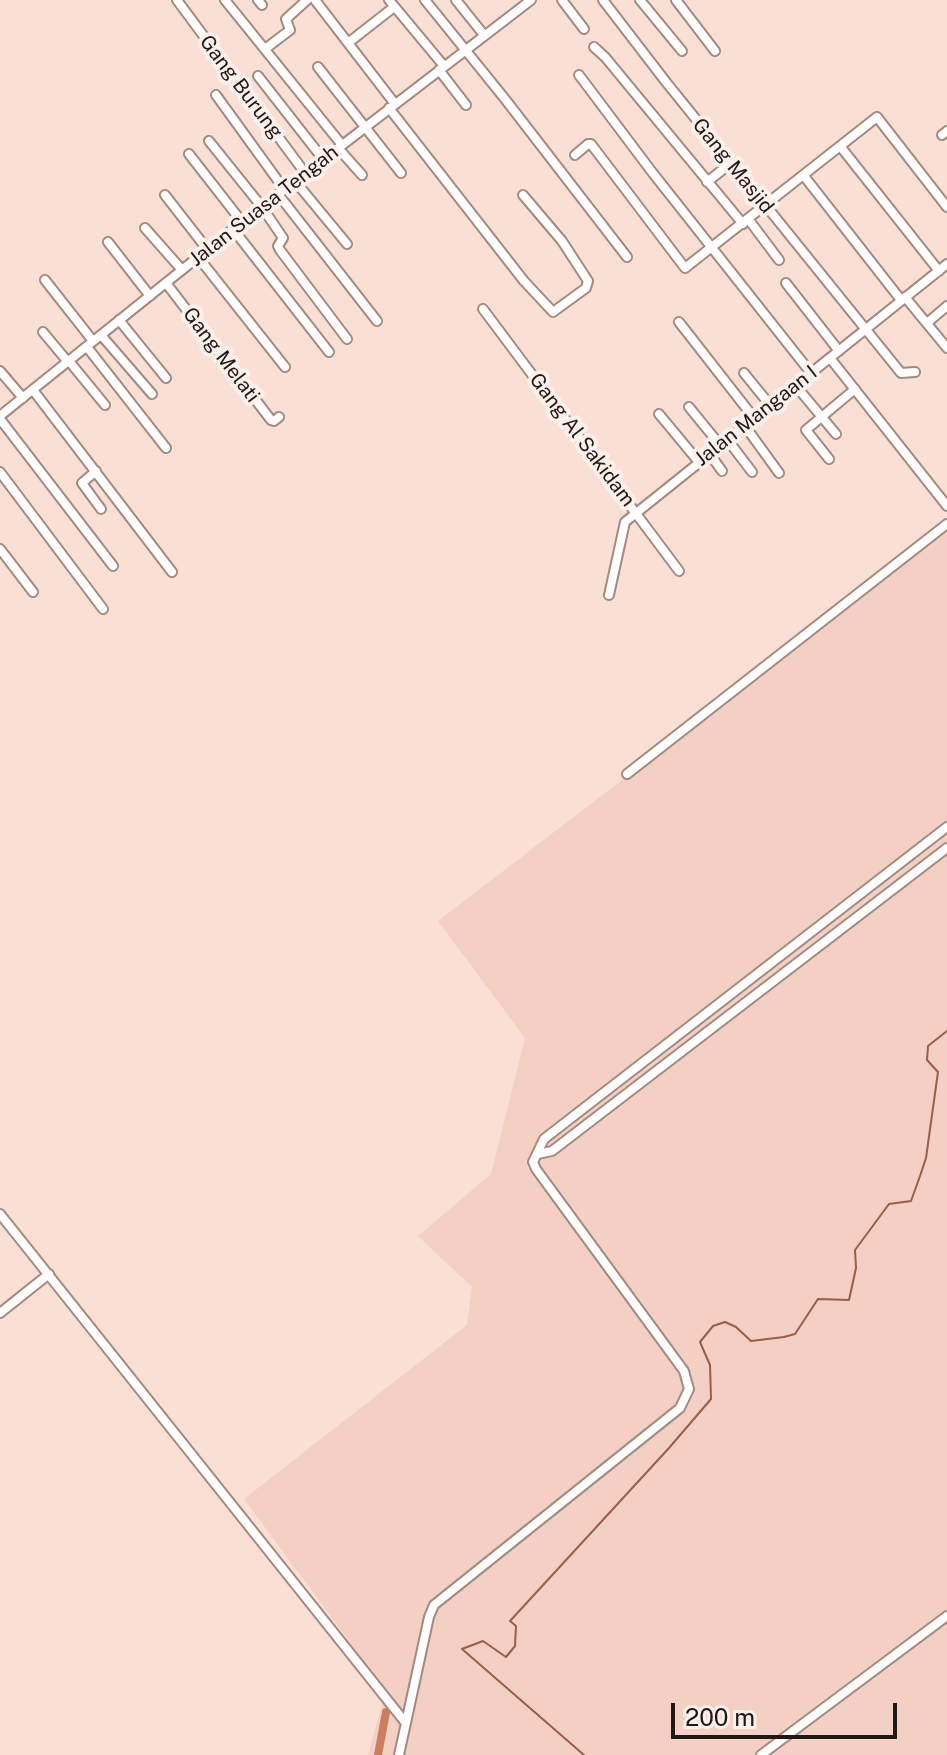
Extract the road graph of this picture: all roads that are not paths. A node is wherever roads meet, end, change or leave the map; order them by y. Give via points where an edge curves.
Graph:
1 (177, 0) edge
2 (225, 0) edge
3 (307, 0) edge
4 (315, 0) edge
5 (425, 0) edge
6 (456, 0) edge
7 (562, 0) edge
8 (603, 0) edge
9 (640, 0) edge
10 (676, 0) edge
11 (529, 1) edge
12 (392, 3) edge
13 (584, 29) dead end
14 (484, 35) junction
15 (348, 43) junction
16 (594, 47) dead end
17 (265, 49) junction
18 (465, 50) junction
19 (682, 51) dead end
20 (715, 51) dead end
21 (318, 67) dead end
22 (441, 68) junction
23 (579, 75) dead end
24 (258, 76) dead end
25 (216, 95) dead end
26 (466, 105) dead end
27 (392, 106) junction
28 (365, 127) junction
29 (209, 141) dead end
30 (340, 146) junction
31 (840, 146) junction
32 (189, 154) dead end
33 (575, 155) dead end
34 (323, 159) junction
35 (731, 163) junction
36 (305, 173) junction
37 (401, 173) dead end
38 (362, 175) dead end
39 (804, 176) junction
40 (295, 181) junction
41 (707, 182) junction
42 (281, 192) junction
43 (165, 195) dead end
44 (523, 195) dead end
45 (766, 206) junction
46 (262, 207) junction
47 (947, 207) edge
48 (242, 222) junction
49 (746, 222) junction
50 (145, 228) dead end
51 (233, 229) junction
52 (108, 242) dead end
53 (347, 244) dead end
54 (713, 247) junction
55 (207, 249) junction
56 (198, 257) junction
57 (627, 257) dead end
58 (779, 260) dead end
59 (943, 267) edge
60 (182, 270) junction
61 (45, 280) dead end
62 (166, 283) junction
63 (786, 283) dead end
64 (150, 296) junction
65 (903, 298) junction
66 (947, 306) edge
67 (483, 309) dead end
68 (119, 320) junction
69 (377, 321) dead end
70 (679, 322) dead end
71 (927, 323) junction
72 (865, 330) junction
73 (43, 332) dead end
74 (101, 335) junction
75 (347, 339) dead end
76 (90, 344) junction
77 (947, 348) edge
78 (839, 351) junction
79 (329, 352) dead end
80 (830, 358) junction
81 (68, 361) junction
82 (285, 367) dead end
83 (0, 371) edge
84 (915, 372) dead end
85 (744, 373) dead end
86 (811, 373) junction
87 (166, 378) dead end
88 (796, 386) junction
89 (855, 389) junction
90 (33, 390) junction
91 (152, 394) dead end
92 (23, 398) junction
93 (0, 403) edge
94 (105, 405) dead end
95 (770, 405) junction
96 (689, 407) dead end
97 (659, 414) dead end
98 (2, 416) edge
99 (279, 417) dead end
100 (754, 418) junction
101 (823, 418) junction
102 (745, 426) junction
103 (836, 434) dead end
104 (724, 442) junction
105 (166, 448) dead end
106 (709, 453) junction
107 (829, 459) dead end
108 (698, 461) junction
109 (96, 471) junction
110 (722, 471) dead end
111 (0, 472) edge
112 (752, 472) dead end
113 (779, 473) dead end
114 (947, 506) edge
115 (101, 509) dead end
116 (636, 512) junction
117 (947, 524) edge
118 (0, 549) edge
119 (113, 566) dead end
120 (679, 571) dead end
121 (172, 572) dead end
122 (33, 592) dead end
123 (609, 595) dead end
124 (103, 609) dead end
125 (627, 774) dead end
126 (947, 827) edge
127 (947, 848) edge
128 (538, 1154) junction
129 (0, 1214) edge
130 (49, 1274) junction
131 (0, 1313) edge
132 (947, 1616) edge
133 (405, 1722) junction
134 (399, 1755) edge
135 (761, 1755) edge

1 - 36 street, Gang Burung
2 - 17 street
3 - 17 street via 286,19 290,30
4 - 15 street
5 - 18 street
6 - 14 street
7 - 13 street
8 - 35 street, Gang Masjid
9 - 19 street
10 - 20 street
11 - 14 street, Jalan Suasa Tengah
12 - 15 street
12 - 22 street
14 - 18 street, Jalan Suasa Tengah
15 - 27 street
16 - 41 street
17 - 30 street
18 - 22 street, Jalan Suasa Tengah
18 - 57 street
21 - 28 street
22 - 26 street
22 - 27 street, Jalan Suasa Tengah
23 - 54 street
24 - 34 street
25 - 42 street
27 - 28 street, Jalan Suasa Tengah
27 - 44 street via 553,312 588,281
28 - 30 street, Jalan Suasa Tengah
28 - 37 street
29 - 46 street
30 - 34 street, Jalan Suasa Tengah
30 - 38 street
31 - 39 street
31 - 47 street via 877,117
31 - 59 street
32 - 48 street
33 - 54 street via 591,144 685,268
34 - 36 street, Jalan Suasa Tengah
35 - 41 street
35 - 45 street, Gang Masjid
36 - 40 street, Jalan Suasa Tengah
39 - 45 street
39 - 65 street
40 - 42 street, Jalan Suasa Tengah
40 - 53 street
41 - 49 street
42 - 46 street, Jalan Suasa Tengah
42 - 69 street
43 - 55 street
45 - 49 street
45 - 72 street, Gang Masjid
46 - 48 street, Jalan Suasa Tengah
46 - 75 street via 283,238 279,248
48 - 51 street, Jalan Suasa Tengah
49 - 54 street
49 - 58 street
50 - 60 street
51 - 55 street, Jalan Suasa Tengah
51 - 79 street
52 - 64 street
54 - 86 street
55 - 56 street, Jalan Suasa Tengah
56 - 60 street, Jalan Suasa Tengah
56 - 82 street
59 - 65 street, Jalan Mangaan I
60 - 62 street, Jalan Suasa Tengah
61 - 76 street
62 - 64 street, Jalan Suasa Tengah
62 - 99 street, Gang Melati via 271,420
63 - 78 street
64 - 68 street, Jalan Suasa Tengah
65 - 71 street
65 - 72 street, Jalan Mangaan I
66 - 71 street
67 - 116 street, Gang Al Sakidam
68 - 74 street, Jalan Suasa Tengah
68 - 87 street
70 - 100 street
71 - 77 street
72 - 78 street, Jalan Mangaan I
72 - 84 street, Gang Masjid via 901,373
73 - 81 street
74 - 76 street, Jalan Suasa Tengah
74 - 91 street
76 - 81 street, Jalan Suasa Tengah
76 - 105 street
78 - 80 street, Jalan Mangaan I
80 - 86 street, Jalan Mangaan I
80 - 89 street
81 - 90 street, Jalan Suasa Tengah
81 - 94 street
83 - 92 street
85 - 95 street
86 - 88 street, Jalan Mangaan I
88 - 95 street, Jalan Mangaan I
88 - 101 street
89 - 101 street
89 - 114 street
90 - 92 street, Jalan Suasa Tengah
90 - 109 street
92 - 98 street, Jalan Suasa Tengah
93 - 98 street
95 - 100 street, Jalan Mangaan I
96 - 104 street
97 - 108 street
98 - 119 street
100 - 102 street, Jalan Mangaan I
101 - 103 street
101 - 107 street via 806,432
102 - 104 street, Jalan Mangaan I
102 - 113 street
104 - 106 street, Jalan Mangaan I
104 - 112 street
106 - 108 street, Jalan Mangaan I
106 - 110 street
108 - 116 street, Jalan Mangaan I
109 - 115 street via 82,483
109 - 121 street
111 - 124 street
116 - 120 street, Gang Al Sakidam
116 - 123 street, Jalan Mangaan I via 624,524
117 - 125 street
118 - 122 street
126 - 128 street via 544,1139
127 - 128 street via 552,1151
128 - 133 street via 536,1169 684,1371 689,1389 680,1408 434,1605
129 - 130 street
130 - 131 street
130 - 133 street
132 - 135 street
133 - 134 street

